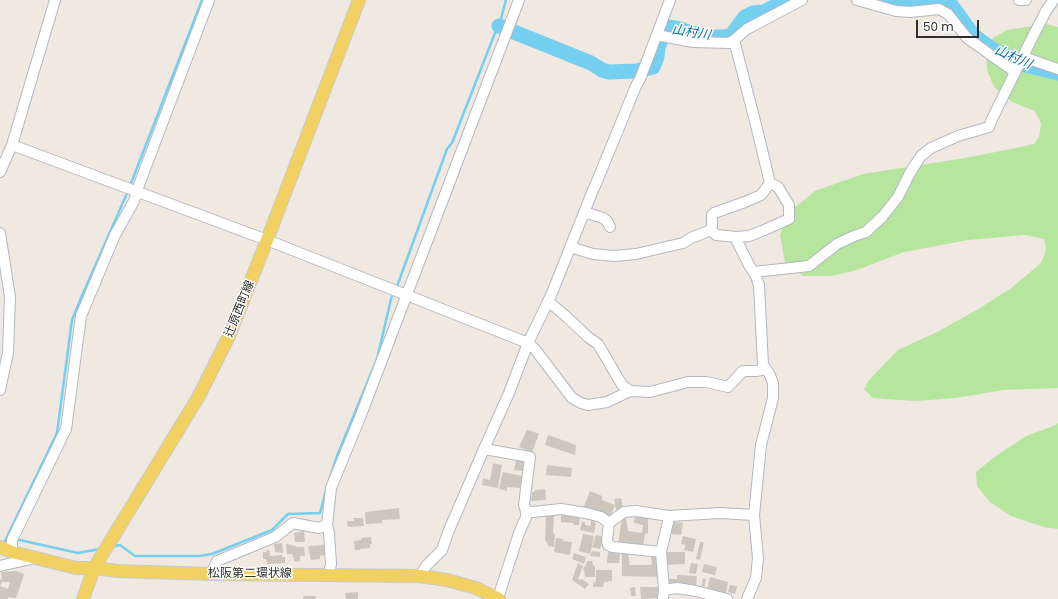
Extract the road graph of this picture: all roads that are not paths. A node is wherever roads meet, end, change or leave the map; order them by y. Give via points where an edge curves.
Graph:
1 (55, 0) edge
2 (209, 0) edge
3 (359, 0) edge
4 (519, 0) edge
5 (670, 0) edge
6 (802, 0) edge
7 (857, 0) edge
8 (1019, 0) edge
9 (1026, 0) edge
10 (1054, 1) edge
11 (657, 35) junction
12 (734, 40) junction
13 (1023, 57) junction
14 (1058, 68) edge
15 (1015, 72) junction
16 (12, 144) junction
17 (0, 172) edge
18 (770, 183) junction
19 (138, 192) junction
20 (584, 213) junction
21 (610, 227) dead end
22 (711, 230) junction
23 (0, 233) edge
24 (736, 237) junction
25 (267, 240) junction
26 (570, 247) junction
27 (754, 272) junction
28 (407, 295) junction
29 (548, 301) junction
30 (528, 343) junction
31 (766, 369) junction
32 (0, 390) edge
33 (630, 391) junction
34 (484, 448) junction
35 (526, 511) junction
36 (754, 515) junction
37 (669, 516) junction
38 (609, 523) junction
39 (327, 525) junction
40 (0, 547) edge
41 (12, 552) junction
42 (661, 552) junction
43 (35, 558) junction
44 (0, 566) edge
45 (94, 568) junction
46 (211, 574) junction
47 (329, 574) junction
48 (420, 576) junction
49 (663, 594) edge
50 (83, 599) edge
51 (498, 599) edge
52 (727, 599) edge
53 (747, 599) edge

1 - 16 street
2 - 19 street
3 - 25 main road, 辻原西町線
4 - 28 street
5 - 11 street
6 - 12 street via 747,29
7 - 15 street via 896,11 939,9 948,14 967,38
8 - 9 street
10 - 13 street via 1046,11
11 - 12 street via 693,42 729,43
11 - 20 street
12 - 18 street
13 - 14 street
13 - 15 street
15 - 27 street via 989,127 958,136 931,148 921,156 898,197 866,232 837,244 809,266
16 - 17 street
16 - 19 street
18 - 22 street via 761,195 714,213
18 - 24 street via 778,187 789,205 789,220 756,234
19 - 25 street
19 - 41 street via 114,235 81,316 66,429 12,540
20 - 21 street via 603,218 608,221
20 - 26 street
22 - 24 street via 716,235
22 - 26 street via 683,243 636,254 593,254
23 - 32 street via 10,297 8,353
24 - 27 street
25 - 28 street
25 - 45 main road, 辻原西町線 via 229,336 200,396
26 - 29 street
27 - 31 street via 759,285 763,365
28 - 30 street
28 - 39 street via 331,488
29 - 30 street
29 - 33 street via 598,344 622,385
30 - 33 street via 572,398 581,403 588,405 607,402
30 - 34 street
31 - 33 street via 743,371 728,386 688,382 650,392
31 - 36 street via 773,383 773,398 761,445
34 - 35 street via 530,457 524,505
34 - 48 street via 442,550
35 - 38 street via 561,508 601,517
35 - 51 street
36 - 37 street via 720,513
36 - 53 street via 757,571
37 - 38 street via 636,511 624,512
37 - 42 street
38 - 42 street via 608,545
39 - 46 street via 319,528 293,523 275,537 216,561
39 - 47 street via 331,564
40 - 41 main road, 松阪第二環状線
41 - 43 main road, 松阪第二環状線
42 - 49 street
43 - 44 street
43 - 45 main road, 松阪第二環状線 via 76,568
45 - 46 main road, 松阪第二環状線
45 - 50 main road, 辻原西町線
46 - 47 main road, 松阪第二環状線
47 - 48 main road, 松阪第二環状線
48 - 51 main road, 松阪第二環状線 via 476,588
49 - 52 street via 677,588

